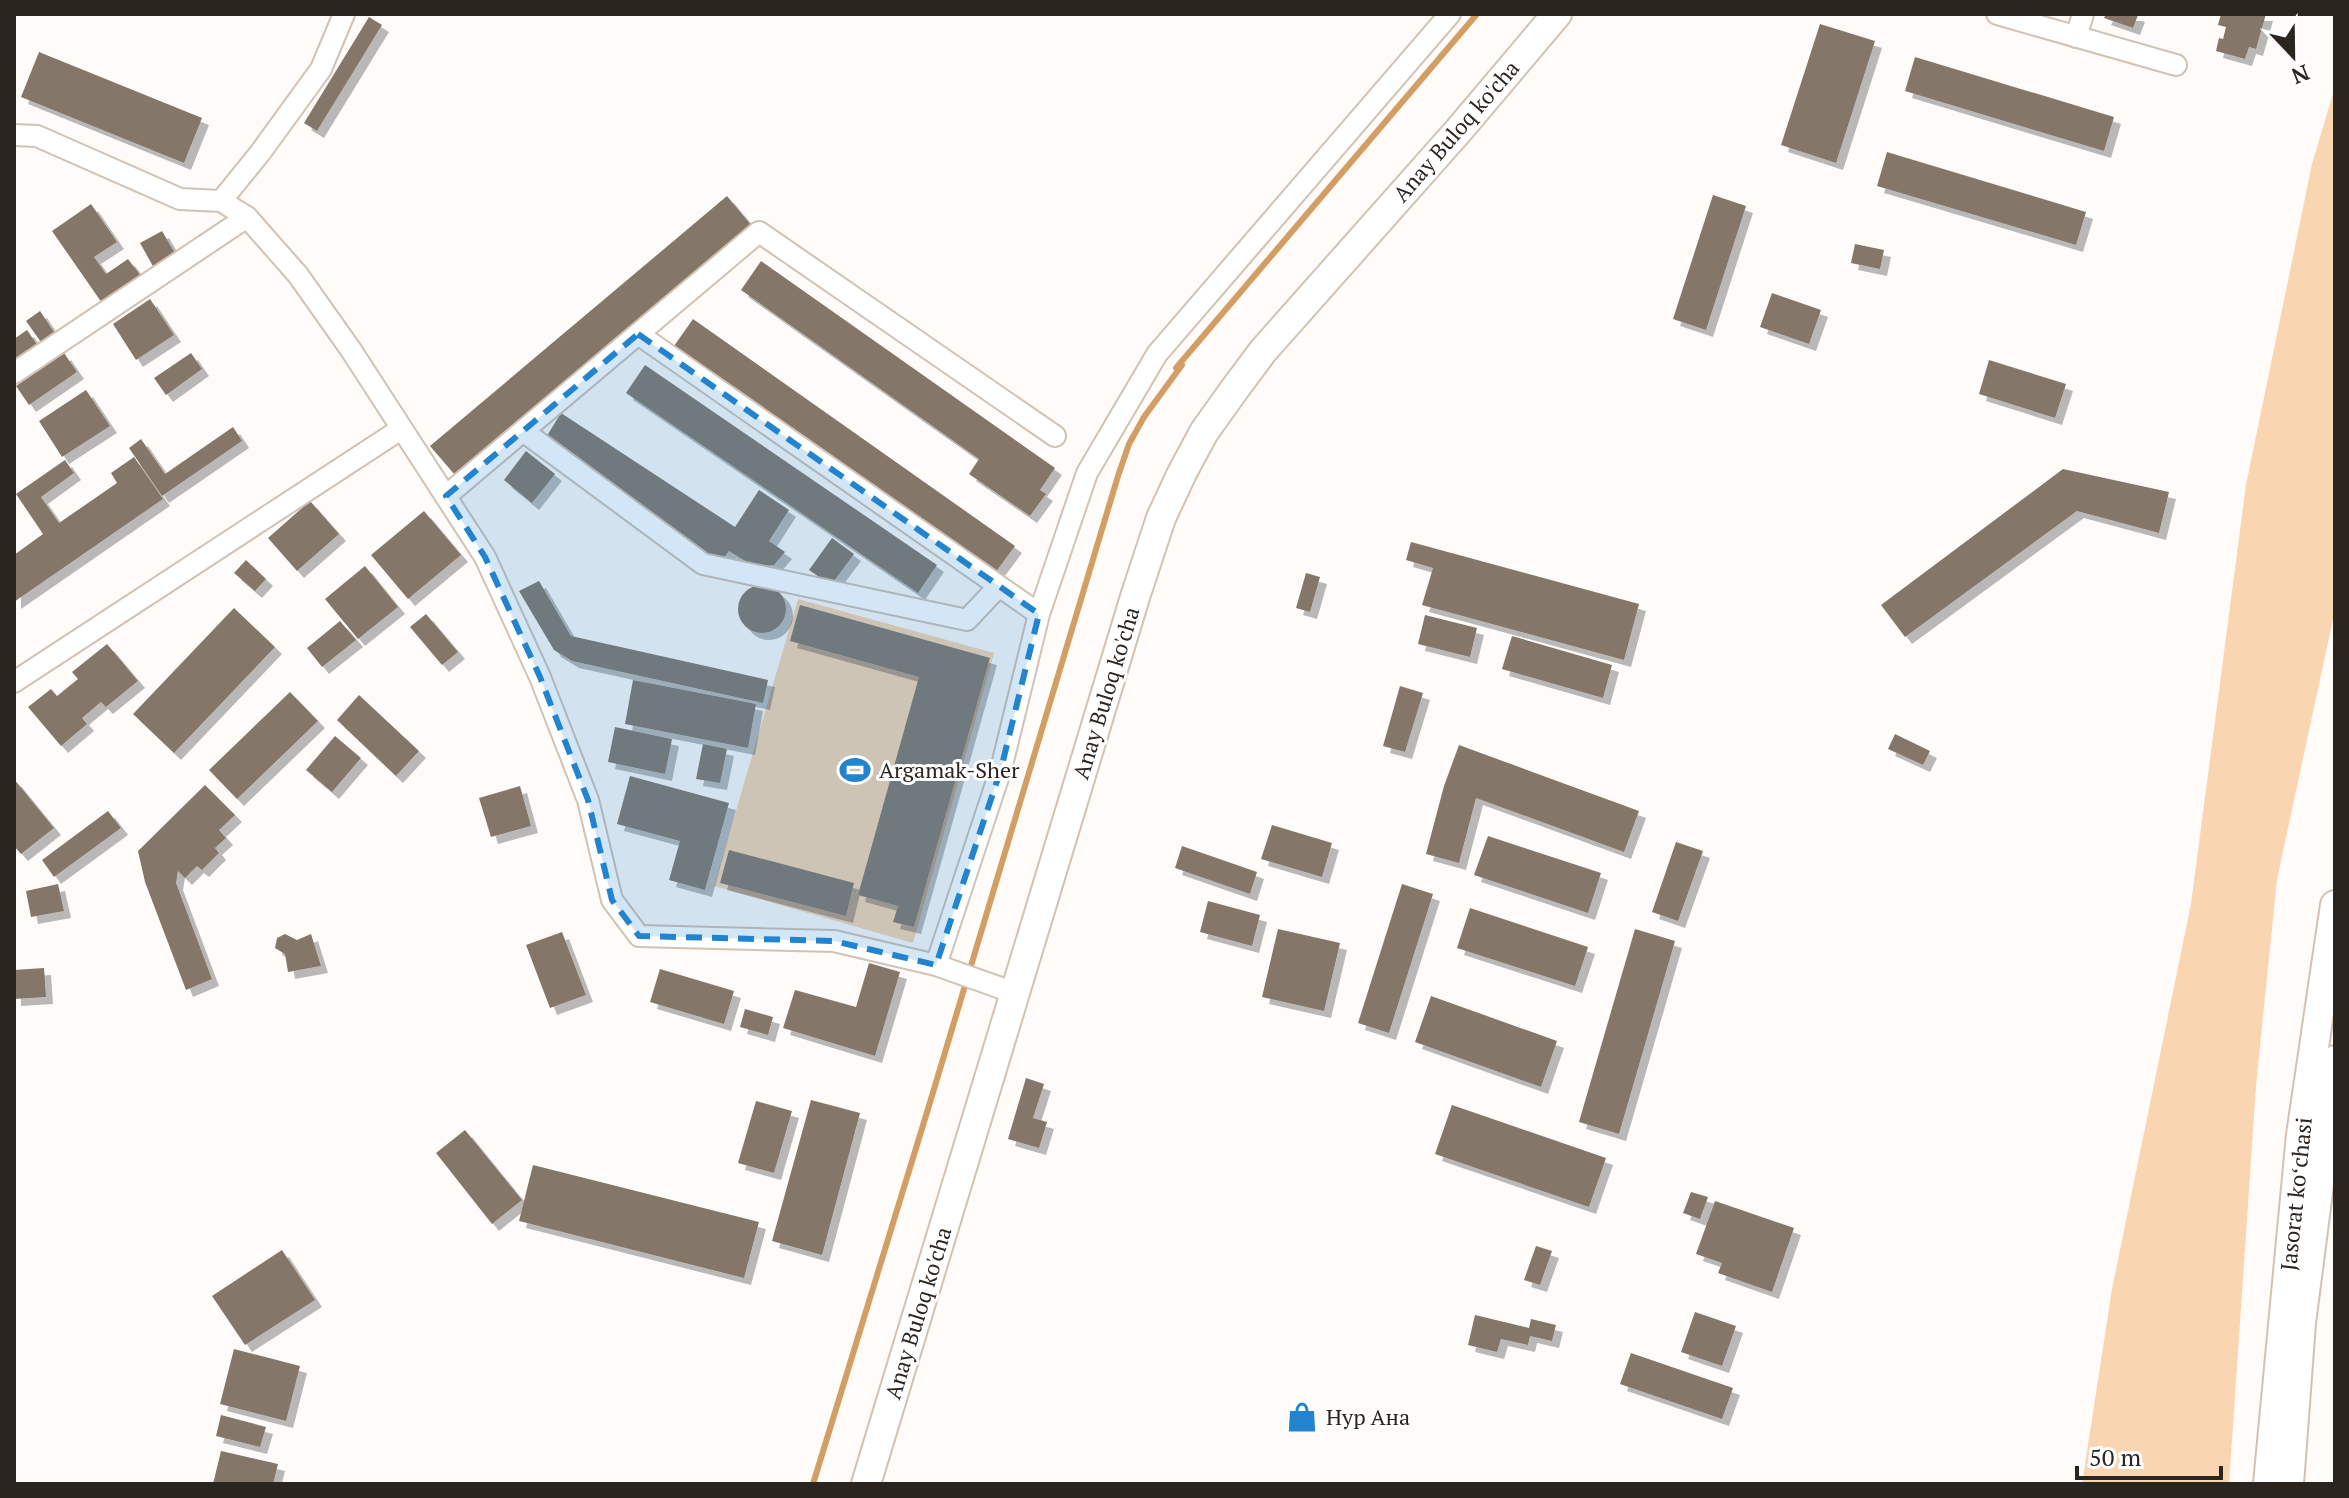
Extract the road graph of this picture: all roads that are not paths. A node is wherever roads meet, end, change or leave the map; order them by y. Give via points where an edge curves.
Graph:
1 (344, 14) edge
2 (1450, 14) edge
3 (1557, 14) edge
4 (1997, 14) edge
5 (2083, 14) edge
6 (2076, 37) junction
7 (2176, 65) dead end
8 (14, 135) edge
9 (221, 201) junction
10 (247, 217) junction
11 (638, 334) junction
12 (14, 373) edge
13 (401, 429) junction
14 (523, 431) junction
15 (1055, 436) dead end
16 (446, 496) junction
17 (999, 586) junction
18 (1039, 614) junction
19 (14, 682) edge
20 (2335, 905) edge
21 (936, 965) junction
22 (1015, 993) junction
23 (2335, 1060) edge
24 (866, 1484) edge
25 (2268, 1484) edge
26 (2289, 1484) edge

1 - 9 street via 321,69
2 - 18 street via 1157,354 1087,473
3 - 22 main road, Anay Buloq ko'cha via 1263,351 1204,432 1161,518
4 - 6 street
5 - 6 street
6 - 7 street
8 - 9 street via 37,136 180,199
9 - 10 street
10 - 12 street
10 - 13 street via 298,275
11 - 14 street
11 - 15 street via 759,232
11 - 17 street
13 - 16 street
13 - 19 street
14 - 16 street
14 - 17 street via 703,564 967,620
16 - 21 street via 485,557 540,677 588,800 612,900 639,936 834,941
17 - 18 street
18 - 21 street via 1001,769
20 - 25 main road, Jasorat koʻchasi via 2301,1135
21 - 22 street
22 - 24 main road, Anay Buloq ko'cha
23 - 26 main road, Jasorat koʻchasi via 2301,1323

